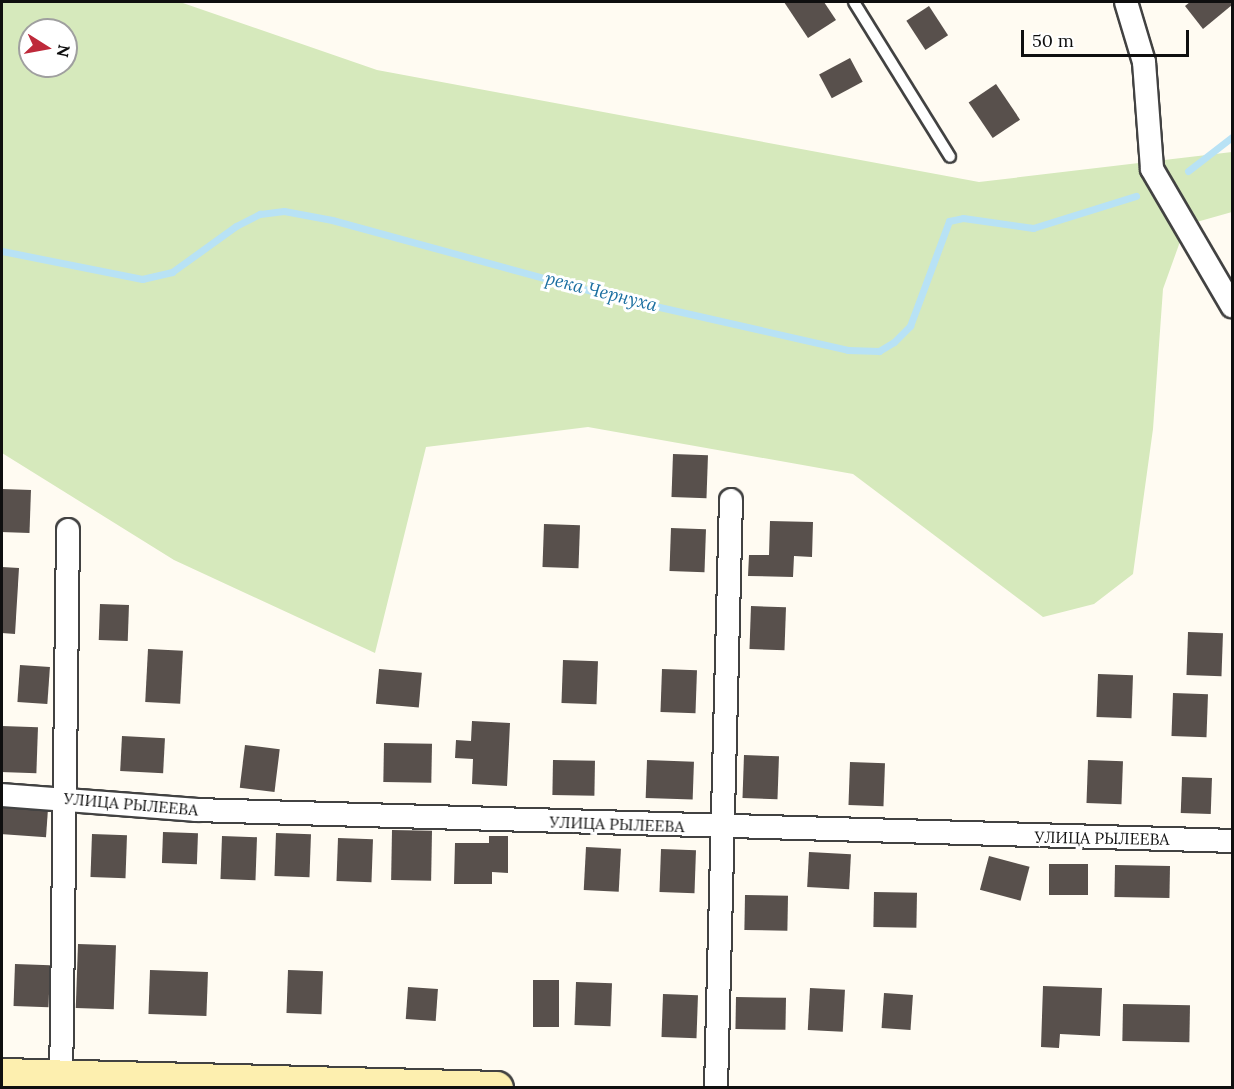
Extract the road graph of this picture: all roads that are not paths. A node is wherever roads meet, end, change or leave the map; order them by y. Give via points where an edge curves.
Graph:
1 (855, 2) edge
2 (1126, 2) edge
3 (950, 157) dead end
4 (1233, 306) edge
5 (731, 500) dead end
6 (68, 530) dead end
7 (2, 795) edge
8 (66, 798) junction
9 (720, 828) junction
10 (1233, 841) edge
11 (2, 1075) edge
12 (61, 1082) edge
13 (496, 1088) edge
14 (716, 1088) edge

1 - 3 lane
2 - 4 street via 1144,62 1152,169
5 - 9 street
6 - 8 street
7 - 8 street, УЛИЦА РЫЛЕЕВА
8 - 9 street, УЛИЦА РЫЛЕЕВА via 196,810
8 - 12 street
9 - 10 street, УЛИЦА РЫЛЕЕВА
9 - 14 street
11 - 12 street
12 - 13 street

